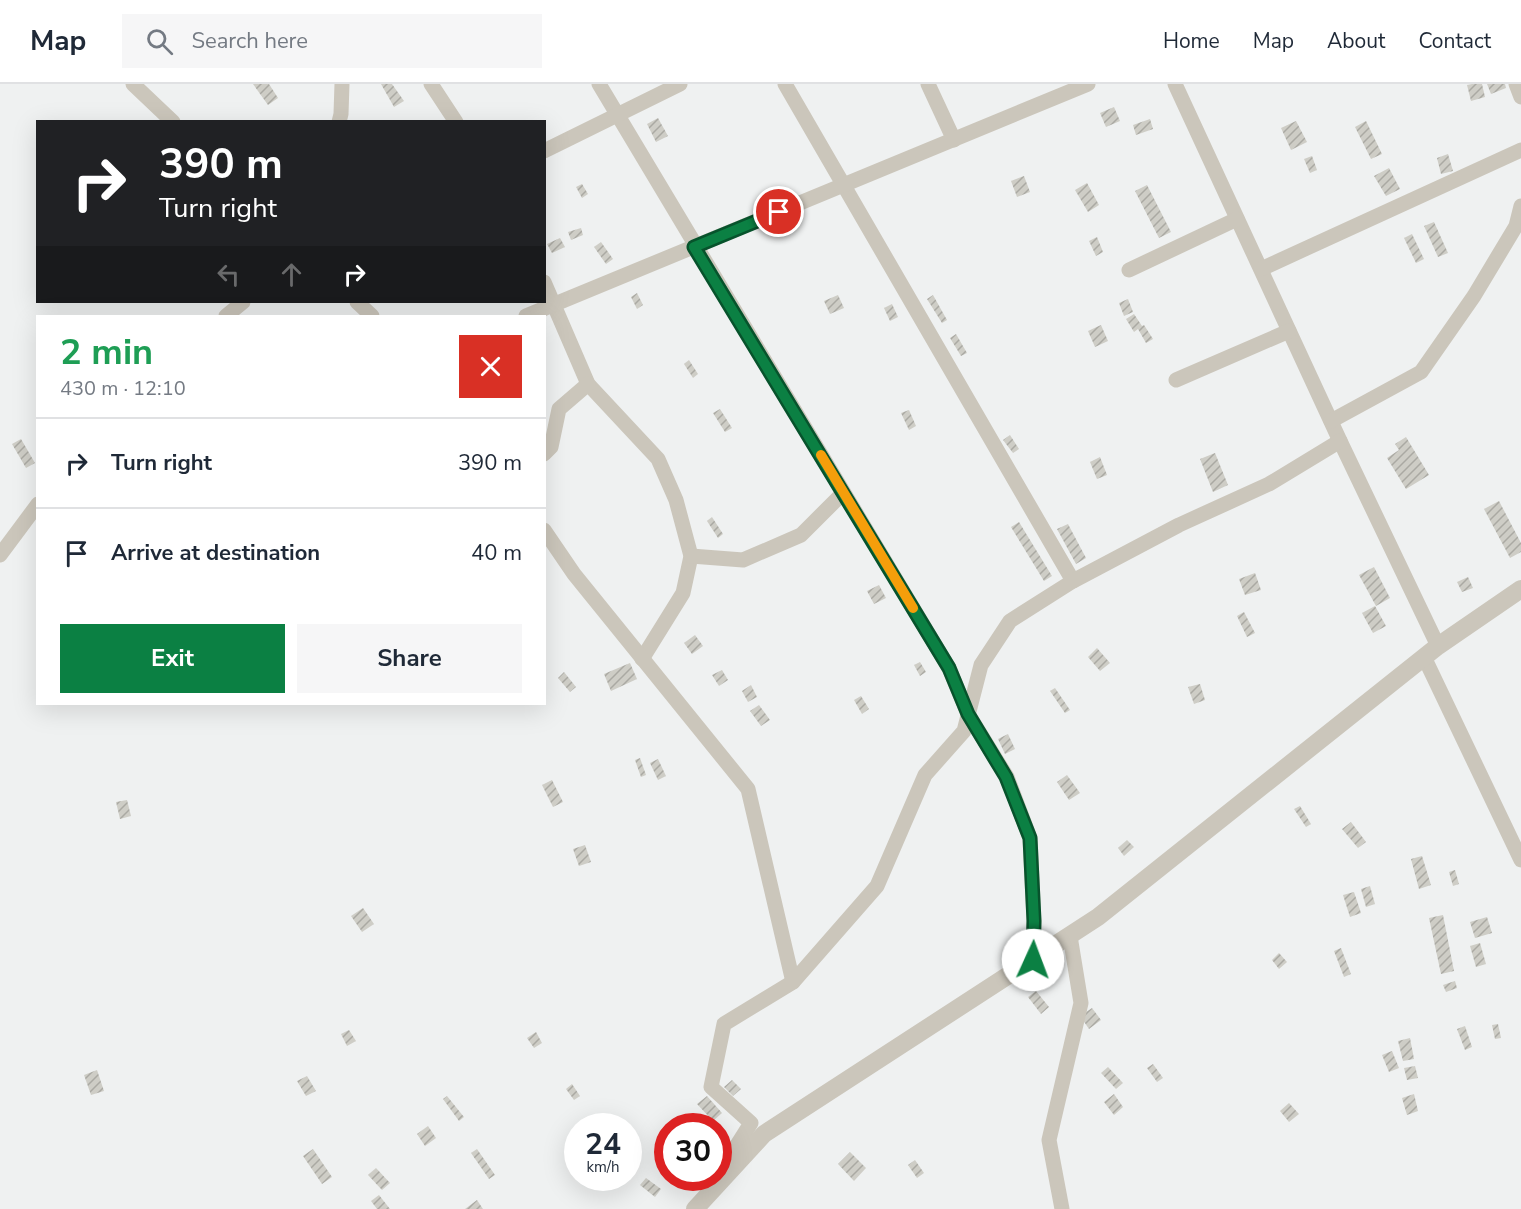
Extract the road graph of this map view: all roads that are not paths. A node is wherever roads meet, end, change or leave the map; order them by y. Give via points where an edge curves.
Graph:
1 (133, 84) edge
2 (342, 84) edge
3 (431, 84) edge
4 (598, 84) edge
5 (680, 84) edge
6 (785, 84) edge
7 (928, 84) edge
8 (1088, 84) edge
9 (1175, 84) edge
10 (1516, 84) edge
11 (1521, 97) edge
12 (617, 116) junction
13 (171, 120) edge
14 (340, 120) edge
15 (455, 120) edge
16 (954, 140) junction
17 (546, 150) edge
18 (1521, 150) edge
19 (842, 186) junction
20 (1521, 206) edge
21 (1237, 219) junction
22 (694, 247) junction
23 (1129, 270) dead end
24 (1261, 270) junction
25 (546, 286) edge
26 (242, 303) edge
27 (358, 303) edge
28 (555, 304) junction
29 (227, 315) edge
30 (371, 315) edge
31 (528, 315) edge
32 (1289, 331) junction
33 (1176, 380) dead end
34 (588, 384) junction
35 (1331, 421) junction
36 (1340, 441) junction
37 (546, 452) edge
38 (843, 493) junction
39 (36, 507) edge
40 (546, 533) edge
41 (0, 555) edge
42 (691, 556) junction
43 (1073, 581) junction
44 (1521, 589) edge
45 (1438, 646) junction
46 (642, 659) junction
47 (1425, 659) junction
48 (968, 714) junction
49 (1521, 860) edge
50 (1070, 936) junction
51 (1033, 960) junction
52 (793, 982) junction
53 (732, 1154) edge
54 (708, 1191) edge
55 (698, 1206) edge
56 (1062, 1209) edge

1 - 13 street
2 - 14 street
3 - 15 street
4 - 12 street
5 - 12 street
6 - 19 street
7 - 16 street
8 - 16 street
9 - 21 street
10 - 11 street
12 - 17 street
12 - 22 street
16 - 19 street
18 - 24 street
19 - 22 street
19 - 43 street
20 - 35 street via 1515,226 1474,296 1421,372
21 - 23 street
21 - 24 street
22 - 28 street
22 - 38 street
24 - 32 street
25 - 28 street
26 - 29 street
27 - 30 street
28 - 31 street
28 - 34 street
32 - 33 street
32 - 35 street
34 - 37 street via 559,409 551,447
34 - 42 street via 658,459 676,500
35 - 36 street
36 - 43 street via 1269,484 1179,525
36 - 45 street
38 - 42 street via 801,535 743,560
38 - 48 street via 949,668
39 - 41 street
40 - 46 street
42 - 46 street via 683,593
43 - 48 street via 1010,621 981,665
44 - 45 street
45 - 47 street
46 - 52 street via 748,789
47 - 49 street
47 - 50 street
48 - 51 street via 1006,777 1030,838
48 - 52 street via 963,731 925,775 877,886
50 - 51 street
50 - 56 street via 1082,1003 1049,1140
51 - 55 street via 764,1134
52 - 53 street via 724,1024 711,1088 751,1123
54 - 55 street

